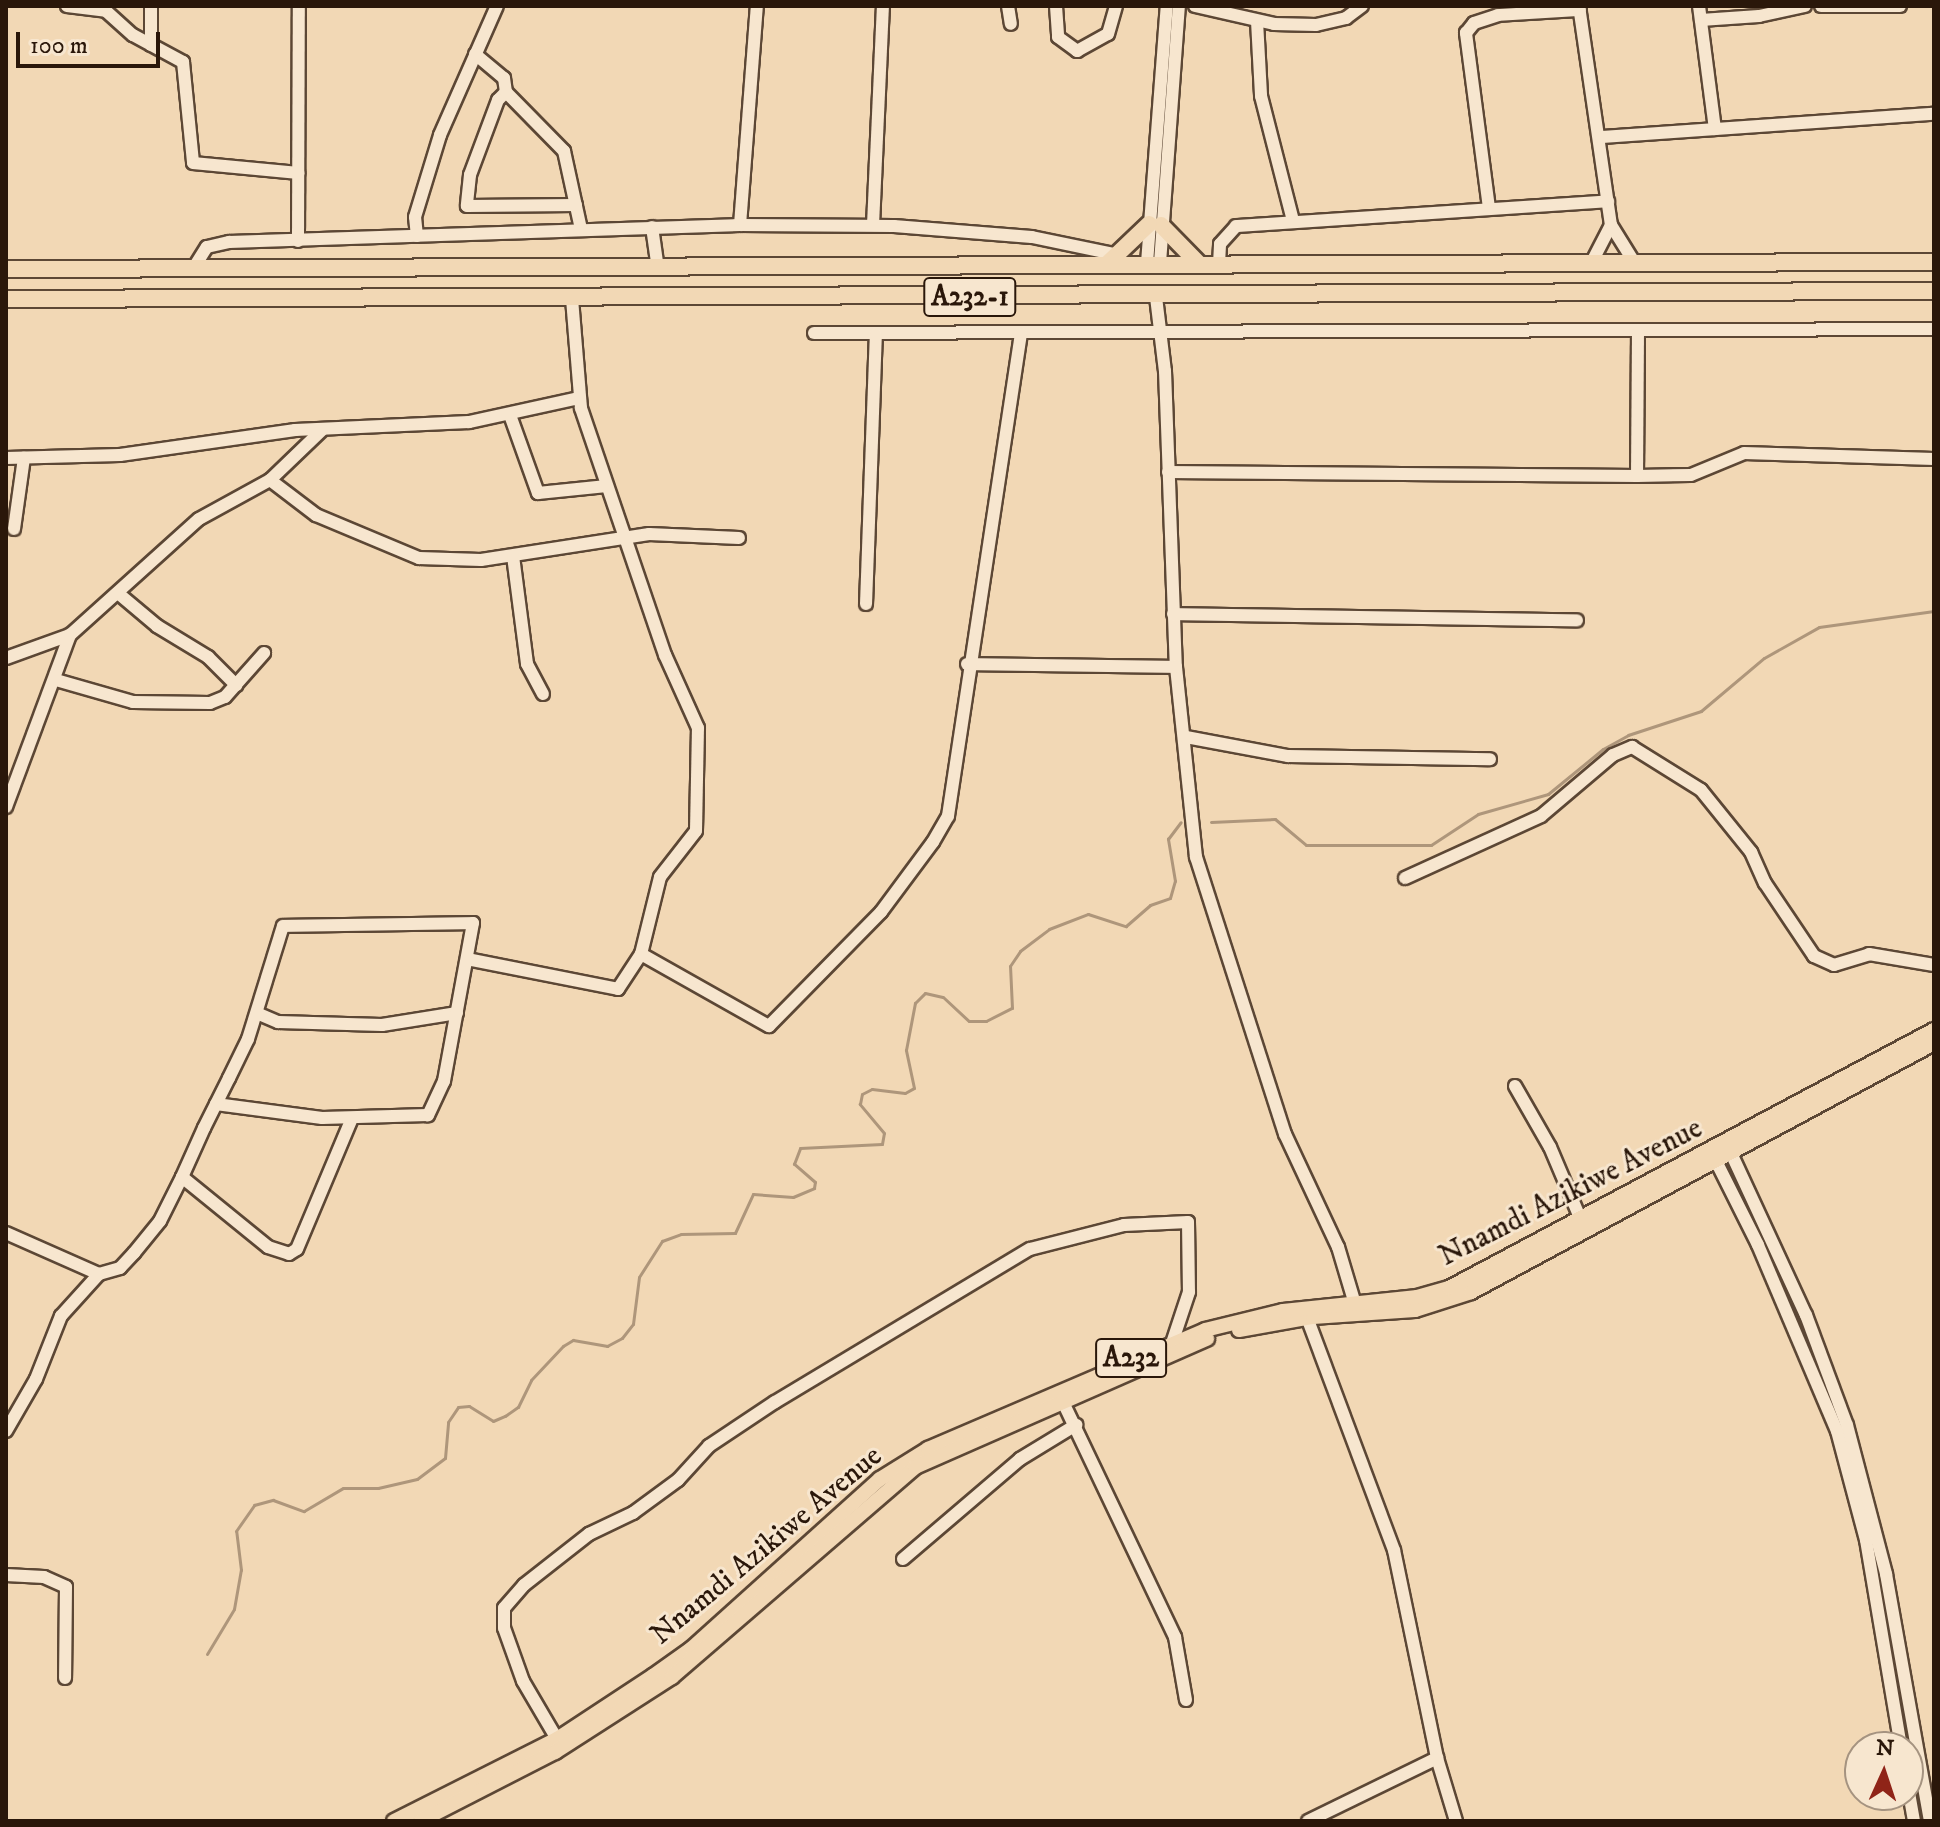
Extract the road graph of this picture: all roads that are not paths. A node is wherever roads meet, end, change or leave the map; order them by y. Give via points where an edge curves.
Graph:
1 (67, 6) edge
2 (151, 6) edge
3 (299, 6) edge
4 (497, 6) edge
5 (757, 6) edge
6 (883, 6) edge
7 (1008, 6) edge
8 (1056, 6) edge
9 (1116, 6) edge
10 (1167, 6) edge
11 (1179, 6) edge
12 (1195, 6) edge
13 (1362, 6) edge
14 (1699, 6) edge
15 (1805, 6) edge
16 (1821, 6) edge
17 (1900, 6) edge
18 (106, 8) edge
19 (1580, 8) edge
20 (1701, 20) junction
21 (1257, 21) junction
22 (1011, 24) dead end
23 (151, 45) junction
24 (475, 54) junction
25 (506, 92) junction
26 (1934, 114) edge
27 (1715, 129) junction
28 (1601, 137) junction
29 (299, 173) junction
30 (1608, 201) junction
31 (576, 205) junction
32 (1489, 208) junction
33 (1293, 221) junction
34 (1155, 224) junction
35 (740, 225) junction
36 (873, 225) junction
37 (1611, 225) junction
38 (652, 227) junction
39 (581, 229) junction
40 (417, 236) junction
41 (298, 241) junction
42 (1113, 260) junction
43 (1592, 262) junction
44 (1634, 262) junction
45 (1934, 262) edge
46 (1153, 263) junction
47 (1199, 264) junction
48 (1219, 264) junction
49 (6, 269) edge
50 (193, 269) junction
51 (658, 269) junction
52 (1934, 291) edge
53 (1156, 297) junction
54 (6, 299) edge
55 (572, 299) junction
56 (1934, 329) edge
57 (814, 333) dead end
58 (876, 334) junction
59 (1638, 334) junction
60 (1021, 335) junction
61 (1160, 335) junction
62 (579, 398) junction
63 (510, 415) junction
64 (322, 430) junction
65 (6, 458) edge
66 (24, 458) junction
67 (1934, 459) edge
68 (1168, 472) junction
69 (1637, 476) junction
70 (270, 480) junction
71 (607, 486) junction
72 (14, 529) dead end
73 (623, 536) junction
74 (739, 538) dead end
75 (513, 556) junction
76 (119, 594) junction
77 (866, 604) dead end
78 (1173, 614) junction
79 (1577, 620) dead end
80 (70, 635) junction
81 (264, 653) dead end
82 (6, 658) edge
83 (967, 664) junction
84 (1176, 667) junction
85 (56, 680) junction
86 (236, 685) junction
87 (543, 694) dead end
88 (1186, 737) junction
89 (1490, 759) dead end
90 (6, 807) edge
91 (1405, 878) dead end
92 (641, 954) junction
93 (467, 959) junction
94 (1934, 965) edge
95 (457, 1013) junction
96 (259, 1014) junction
97 (1934, 1030) edge
98 (1934, 1043) edge
99 (1515, 1086) dead end
100 (216, 1104) junction
101 (352, 1118) junction
102 (1731, 1153) junction
103 (1716, 1161) junction
104 (182, 1177) junction
105 (1581, 1220) junction
106 (6, 1233) edge
107 (99, 1274) junction
108 (1355, 1304) junction
109 (1306, 1313) junction
110 (1173, 1340) junction
111 (1062, 1400) junction
112 (1076, 1425) junction
113 (6, 1431) edge
114 (903, 1559) dead end
115 (6, 1575) edge
116 (65, 1678) dead end
117 (1186, 1700) dead end
118 (1898, 1731) edge
119 (557, 1739) junction
120 (1437, 1758) junction
121 (394, 1821) edge
122 (420, 1821) edge
123 (1308, 1821) edge
124 (1456, 1821) edge
125 (1930, 1821) edge

1 - 18 street
2 - 23 street
3 - 29 street
4 - 24 street
5 - 35 street
6 - 36 street
7 - 22 street
8 - 9 street via 1058,37 1077,51 1108,34
10 - 34 street
11 - 34 street
12 - 21 street
13 - 21 street via 1346,18 1316,25
14 - 20 street
15 - 20 street
16 - 17 street
18 - 23 street
19 - 28 street
19 - 32 street via 1498,15 1474,23 1466,33
20 - 27 street
21 - 33 street via 1261,96
23 - 29 street via 183,62 187,72 188,156 193,163
24 - 25 street via 504,78
24 - 40 street via 440,135 415,217
25 - 31 street via 564,151
25 - 31 street via 470,175 467,206
26 - 27 street
27 - 28 street
28 - 30 street
29 - 41 street
30 - 32 street
30 - 37 street
31 - 39 street
32 - 33 street
33 - 48 street via 1236,226 1220,244
34 - 42 highway
34 - 46 street
34 - 47 highway
35 - 36 street
35 - 38 street
36 - 42 street via 1032,237
37 - 43 street
37 - 44 street
38 - 39 street
38 - 51 street
39 - 40 street
40 - 41 street
41 - 50 street via 207,247
42 - 46 highway, A232-1
42 - 51 highway, A232-1
43 - 44 highway, A232-1
43 - 48 highway, A232-1
44 - 45 highway, A232-1
46 - 47 highway, A232-1
47 - 48 highway, A232-1
49 - 50 highway, A232-1
50 - 51 highway, A232-1
52 - 53 highway, A232-1
53 - 55 highway, A232-1
53 - 61 street
54 - 55 highway, A232-1
55 - 62 street
56 - 59 street
57 - 58 street
58 - 60 street
58 - 77 street
59 - 61 street
59 - 69 street
60 - 61 street
60 - 83 street
61 - 68 street
62 - 63 street
62 - 71 street
63 - 64 street
63 - 71 street via 538,493
64 - 66 street via 251,435 146,453
64 - 70 street
65 - 66 street
66 - 72 street
67 - 69 street via 1744,453 1691,475
68 - 69 street
68 - 78 street
70 - 75 street via 316,515 419,558
70 - 76 street via 199,519
71 - 73 street
73 - 74 street
73 - 75 street
73 - 92 street via 665,655 698,728 696,831 660,877
75 - 87 street via 527,664
76 - 80 street
76 - 86 street via 157,626 208,657
78 - 79 street
78 - 84 street
80 - 82 street
80 - 85 street
81 - 86 street
83 - 84 street
83 - 92 street via 948,816 881,912 806,984 781,1018 769,1026 757,1022
84 - 88 street
85 - 86 street via 133,702 169,704 210,703
85 - 90 street via 23,749
88 - 89 street via 1288,756
88 - 108 street via 1204,889 1285,1134 1338,1247
91 - 94 street via 1541,816 1613,755 1632,747 1710,800 1751,852 1765,883 1814,956 1834,965 1869,954
92 - 93 street via 618,989
93 - 95 street
93 - 96 street via 473,923 289,924 282,928
95 - 96 street via 382,1025 278,1022
95 - 101 street via 444,1081 428,1115
96 - 100 street
97 - 105 main road, Nnamdi Azikiwe Avenue / A232
98 - 102 main road, Nnamdi Azikiwe Avenue / A232
99 - 105 street via 1550,1147
100 - 101 street via 275,1116
100 - 104 street
101 - 104 street via 297,1249 289,1254 268,1247
102 - 103 main road, Nnamdi Azikiwe Avenue / A232
102 - 125 street via 1806,1315 1847,1425 1888,1584
103 - 109 main road, Nnamdi Azikiwe Avenue / A232 via 1459,1297 1415,1310
103 - 118 street via 1837,1431 1866,1540
104 - 107 street via 160,1221 134,1253 120,1268
105 - 108 main road, Nnamdi Azikiwe Avenue / A232 via 1449,1288
106 - 107 street
107 - 113 street via 61,1316 36,1379
108 - 109 main road, Nnamdi Azikiwe Avenue / A232
109 - 110 main road, Nnamdi Azikiwe Avenue / A232
109 - 111 main road, Nnamdi Azikiwe Avenue / A232 via 1198,1342
109 - 120 street via 1394,1550
110 - 119 main road, Nnamdi Azikiwe Avenue / A232 via 952,1437 897,1467 691,1649
110 - 119 street via 1185,1317 1189,1292 1188,1222 1124,1225 1030,1249 775,1402 709,1446 678,1480 633,1513 589,1534 504,1608 504,1628 523,1681
111 - 112 street
111 - 122 main road, Nnamdi Azikiwe Avenue / A232 via 915,1467 672,1677 555,1752
112 - 114 street via 1020,1459
112 - 117 street via 1175,1637
115 - 116 street via 44,1577 66,1587
119 - 121 main road, Nnamdi Azikiwe Avenue / A232
120 - 123 street
120 - 124 street

